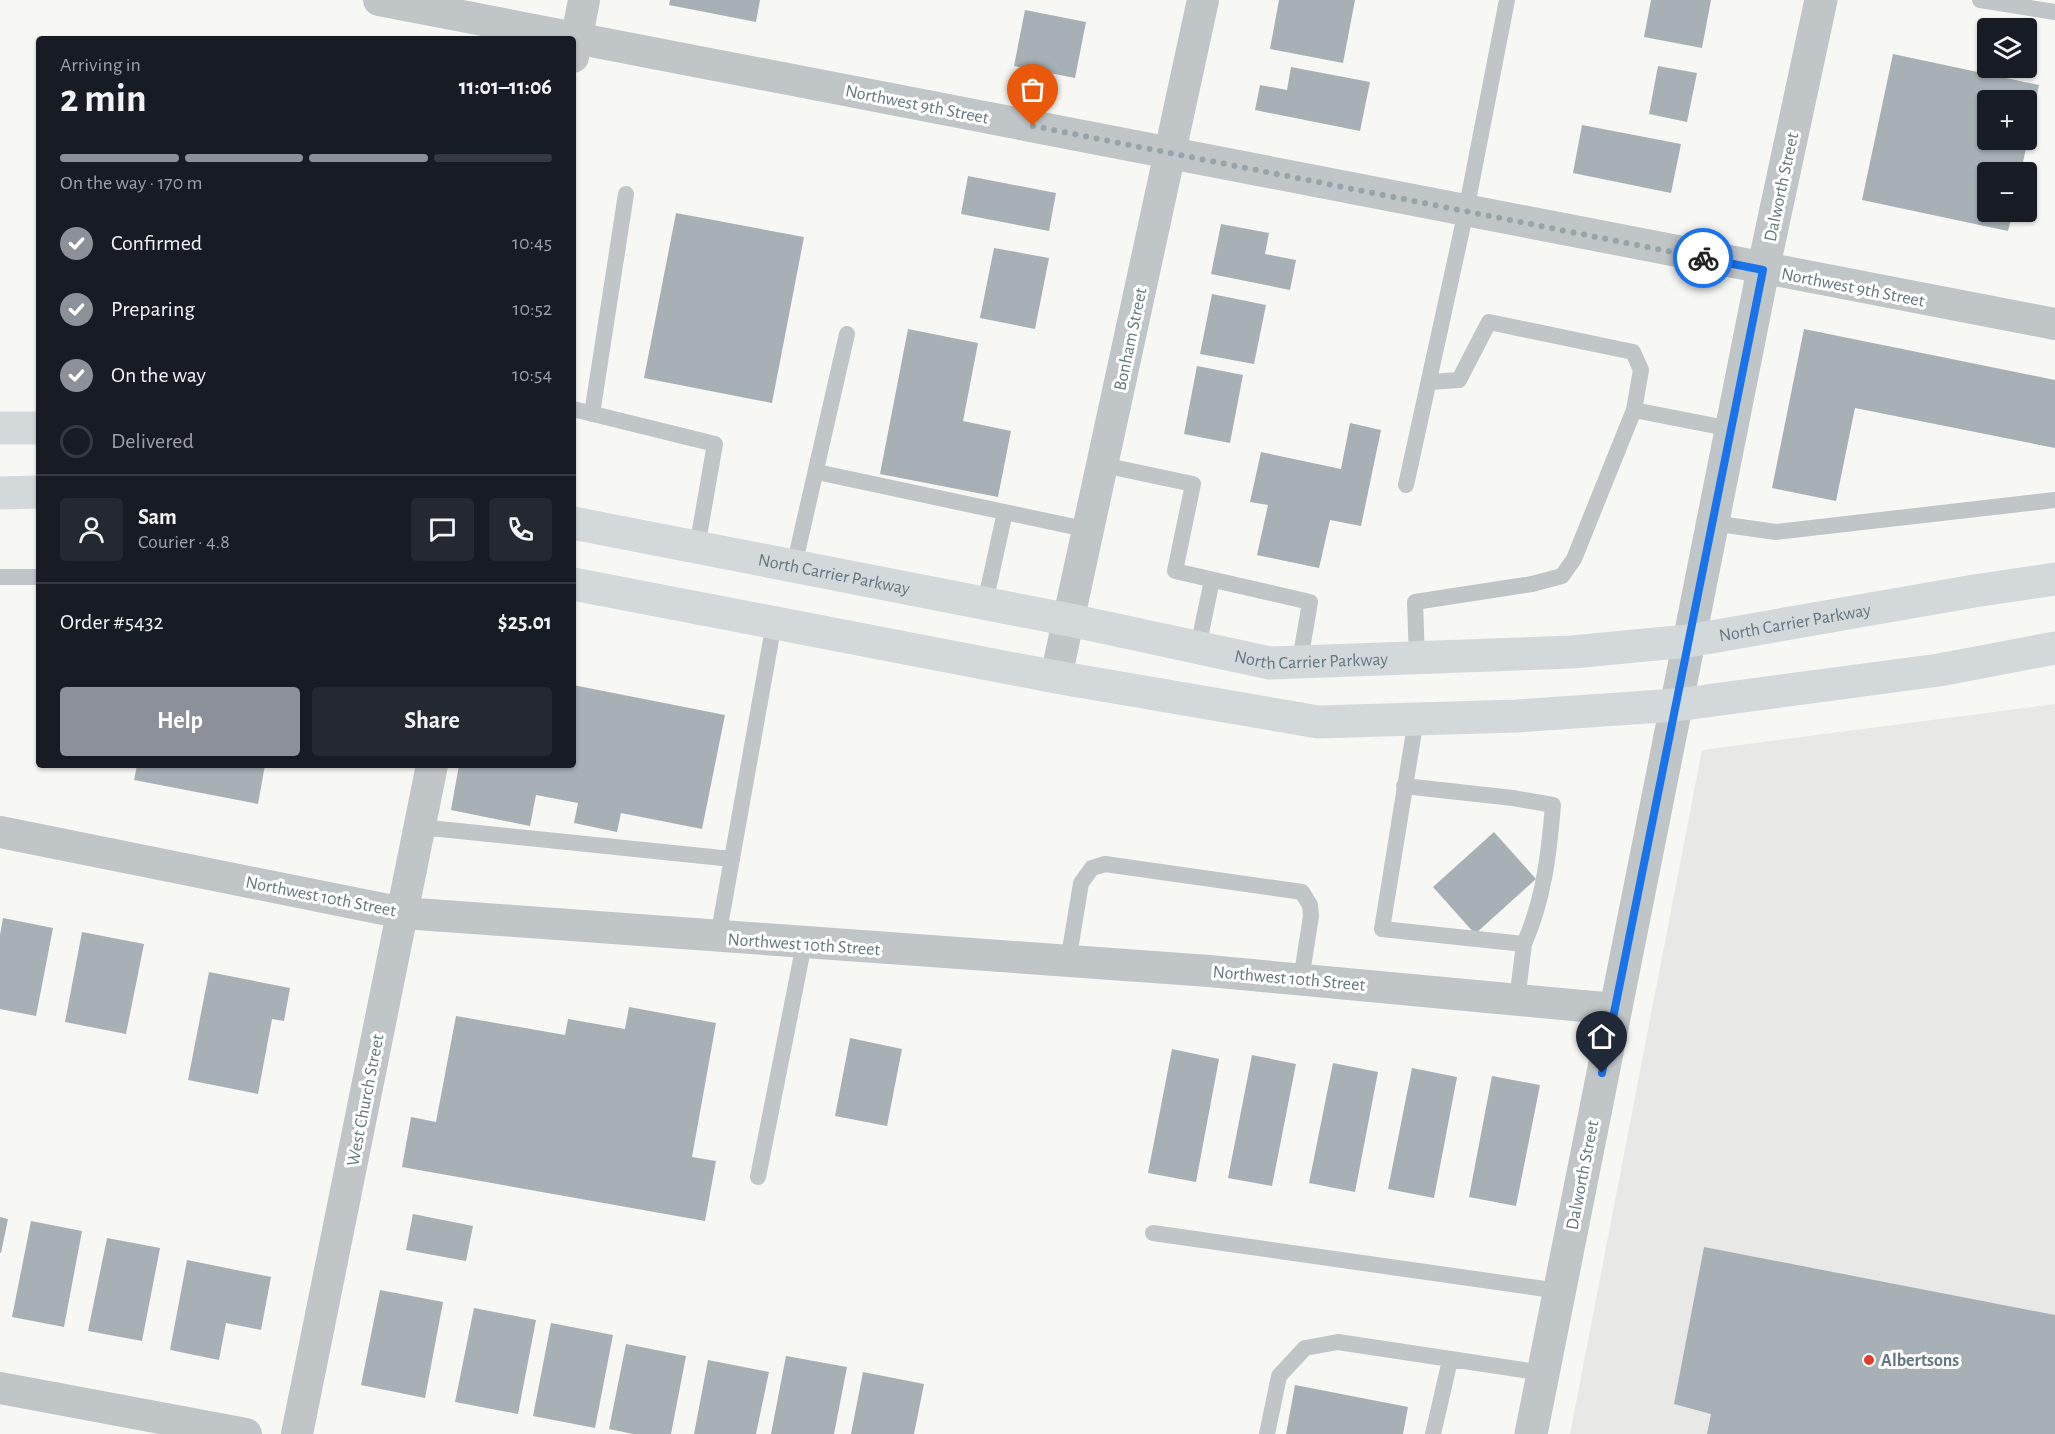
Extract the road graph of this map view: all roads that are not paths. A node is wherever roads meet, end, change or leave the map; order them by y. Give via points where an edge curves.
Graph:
1 (379, 0) edge
2 (584, 0) edge
3 (1203, 0) edge
4 (1507, 0) edge
5 (1821, 0) edge
6 (1980, 0) edge
7 (2055, 12) edge
8 (529, 36) edge
9 (576, 42) edge
10 (576, 47) edge
11 (1170, 153) junction
12 (626, 194) dead end
13 (1466, 211) junction
14 (1763, 270) junction
15 (2055, 324) edge
16 (848, 334) dead end
17 (1429, 382) junction
18 (576, 410) edge
19 (1634, 410) junction
20 (592, 414) junction
21 (0, 428) edge
22 (36, 428) edge
23 (1731, 429) junction
24 (1103, 465) junction
25 (817, 472) junction
26 (1406, 485) dead end
27 (36, 492) edge
28 (0, 494) edge
29 (2055, 500) edge
30 (1005, 512) junction
31 (1712, 523) junction
32 (576, 524) edge
33 (1089, 530) junction
34 (697, 547) junction
35 (794, 566) junction
36 (0, 577) edge
37 (36, 577) edge
38 (2055, 579) edge
39 (1212, 580) junction
40 (576, 585) edge
41 (985, 603) junction
42 (1070, 620) junction
43 (774, 623) junction
44 (1688, 640) junction
45 (1198, 647) junction
46 (2055, 648) edge
47 (1417, 658) junction
48 (1300, 661) junction
49 (1056, 677) junction
50 (1676, 705) junction
51 (1416, 719) junction
52 (431, 768) edge
53 (1404, 786) junction
54 (420, 827) junction
55 (0, 832) edge
56 (732, 859) junction
57 (403, 913) junction
58 (718, 938) junction
59 (804, 944) junction
60 (1524, 944) junction
61 (1068, 962) junction
62 (1301, 980) junction
63 (1517, 1000) junction
64 (1614, 1009) junction
65 (758, 1177) dead end
66 (1153, 1233) dead end
67 (1559, 1291) junction
68 (1450, 1360) junction
69 (1543, 1373) junction
70 (0, 1388) edge
71 (246, 1434) edge
72 (297, 1434) edge
73 (1267, 1434) edge
74 (1433, 1434) edge
75 (1531, 1434) edge

1 - 8 street, Northwest 9th Street
2 - 9 street
3 - 11 street, Bonham Street
4 - 13 lane
5 - 14 street, Dalworth Street
6 - 7 lane
10 - 11 street, Northwest 9th Street
11 - 13 street, Northwest 9th Street
11 - 24 street, Bonham Street
12 - 20 lane
13 - 14 street, Northwest 9th Street
13 - 17 lane
14 - 15 street, Northwest 9th Street
14 - 23 street, Dalworth Street
16 - 25 lane
17 - 19 lane via 1459,381 1490,322 1633,352 1641,370
17 - 26 lane
18 - 20 lane
19 - 23 lane
19 - 47 lane via 1574,559 1562,576 1415,602
20 - 34 lane via 715,444
21 - 22 main road
23 - 31 street, Dalworth Street
24 - 33 street, Bonham Street
24 - 39 lane via 1193,484 1174,571
25 - 30 lane
25 - 35 lane
27 - 28 main road
29 - 31 lane via 1776,532
30 - 33 lane
30 - 41 lane
31 - 44 street, Dalworth Street
32 - 34 main road, North Carrier Parkway
33 - 42 street, Bonham Street
34 - 35 main road, North Carrier Parkway
35 - 41 main road, North Carrier Parkway
36 - 37 lane
38 - 44 main road, North Carrier Parkway
39 - 45 lane
39 - 48 lane via 1310,602
40 - 43 main road
41 - 42 main road, North Carrier Parkway
42 - 45 main road, North Carrier Parkway
42 - 49 street, Bonham Street
43 - 49 main road
43 - 56 lane
44 - 47 main road, North Carrier Parkway via 1572,652
44 - 50 street, Dalworth Street
45 - 48 main road, North Carrier Parkway via 1270,663
46 - 50 main road via 1940,670
47 - 48 main road, North Carrier Parkway
49 - 51 main road via 1318,722
50 - 51 main road
50 - 64 street, Dalworth Street
51 - 53 lane
52 - 54 street, West Church Street
53 - 60 lane via 1382,929
53 - 60 lane via 1553,805 1548,862 1536,917
54 - 56 lane
54 - 57 street, West Church Street
55 - 57 street, Northwest 10th Street
56 - 58 lane
57 - 58 street, Northwest 10th Street
57 - 72 street, West Church Street
58 - 59 street, Northwest 10th Street
59 - 61 street, Northwest 10th Street
59 - 65 lane
60 - 63 lane
61 - 62 street, Northwest 10th Street
61 - 62 lane via 1081,884 1092,868 1105,864 1302,892 1311,916
62 - 63 street, Northwest 10th Street
63 - 64 street, Northwest 10th Street
64 - 67 street, Dalworth Street
66 - 67 lane
67 - 69 street, Dalworth Street
68 - 69 lane
68 - 73 lane via 1338,1342 1305,1348 1279,1376
68 - 74 lane
69 - 75 street, Dalworth Street
70 - 71 street

